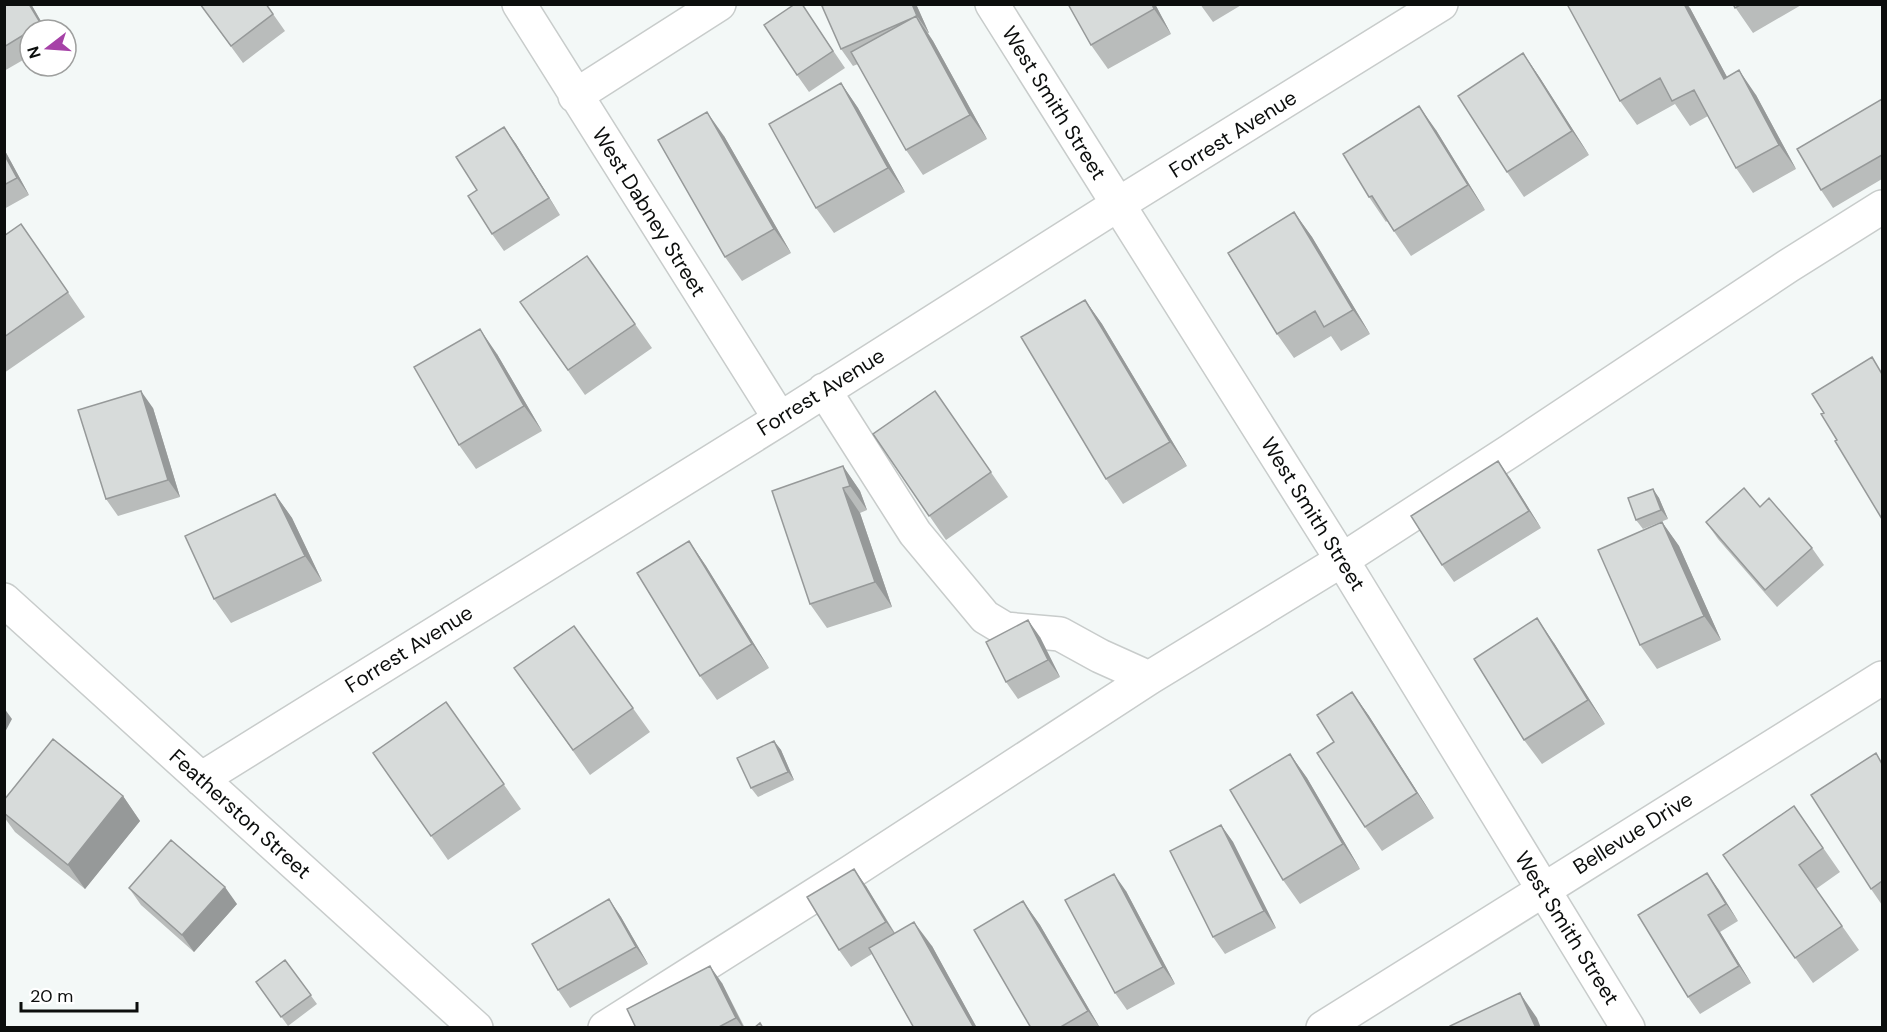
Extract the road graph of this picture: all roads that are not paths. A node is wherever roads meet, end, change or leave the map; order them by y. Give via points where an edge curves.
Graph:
1 (519, 4) edge
2 (719, 4) edge
3 (992, 4) edge
4 (1442, 4) edge
5 (575, 96) junction
6 (1118, 205) junction
7 (1882, 207) edge
8 (824, 390) junction
9 (780, 418) junction
10 (1342, 560) junction
11 (4, 600) edge
12 (1149, 678) junction
13 (1882, 678) edge
14 (201, 779) junction
15 (1542, 890) junction
16 (476, 1028) edge
17 (605, 1028) edge
18 (1323, 1028) edge
19 (1628, 1028) edge

1 - 5 street, West Dabney Street
2 - 5 street
3 - 6 street, West Smith Street
4 - 6 street, Forrest Avenue
5 - 9 street, West Dabney Street
6 - 8 street, Forrest Avenue
6 - 10 street, West Smith Street
7 - 10 street
8 - 9 street, Forrest Avenue
8 - 12 street via 915,533 985,617 1005,629 1060,634
9 - 14 street, Forrest Avenue
10 - 12 street
10 - 15 street, West Smith Street
11 - 14 street, Featherston Street
12 - 17 street
13 - 15 street, Bellevue Drive
14 - 16 street, Featherston Street
15 - 18 street, Bellevue Drive
15 - 19 street, West Smith Street

